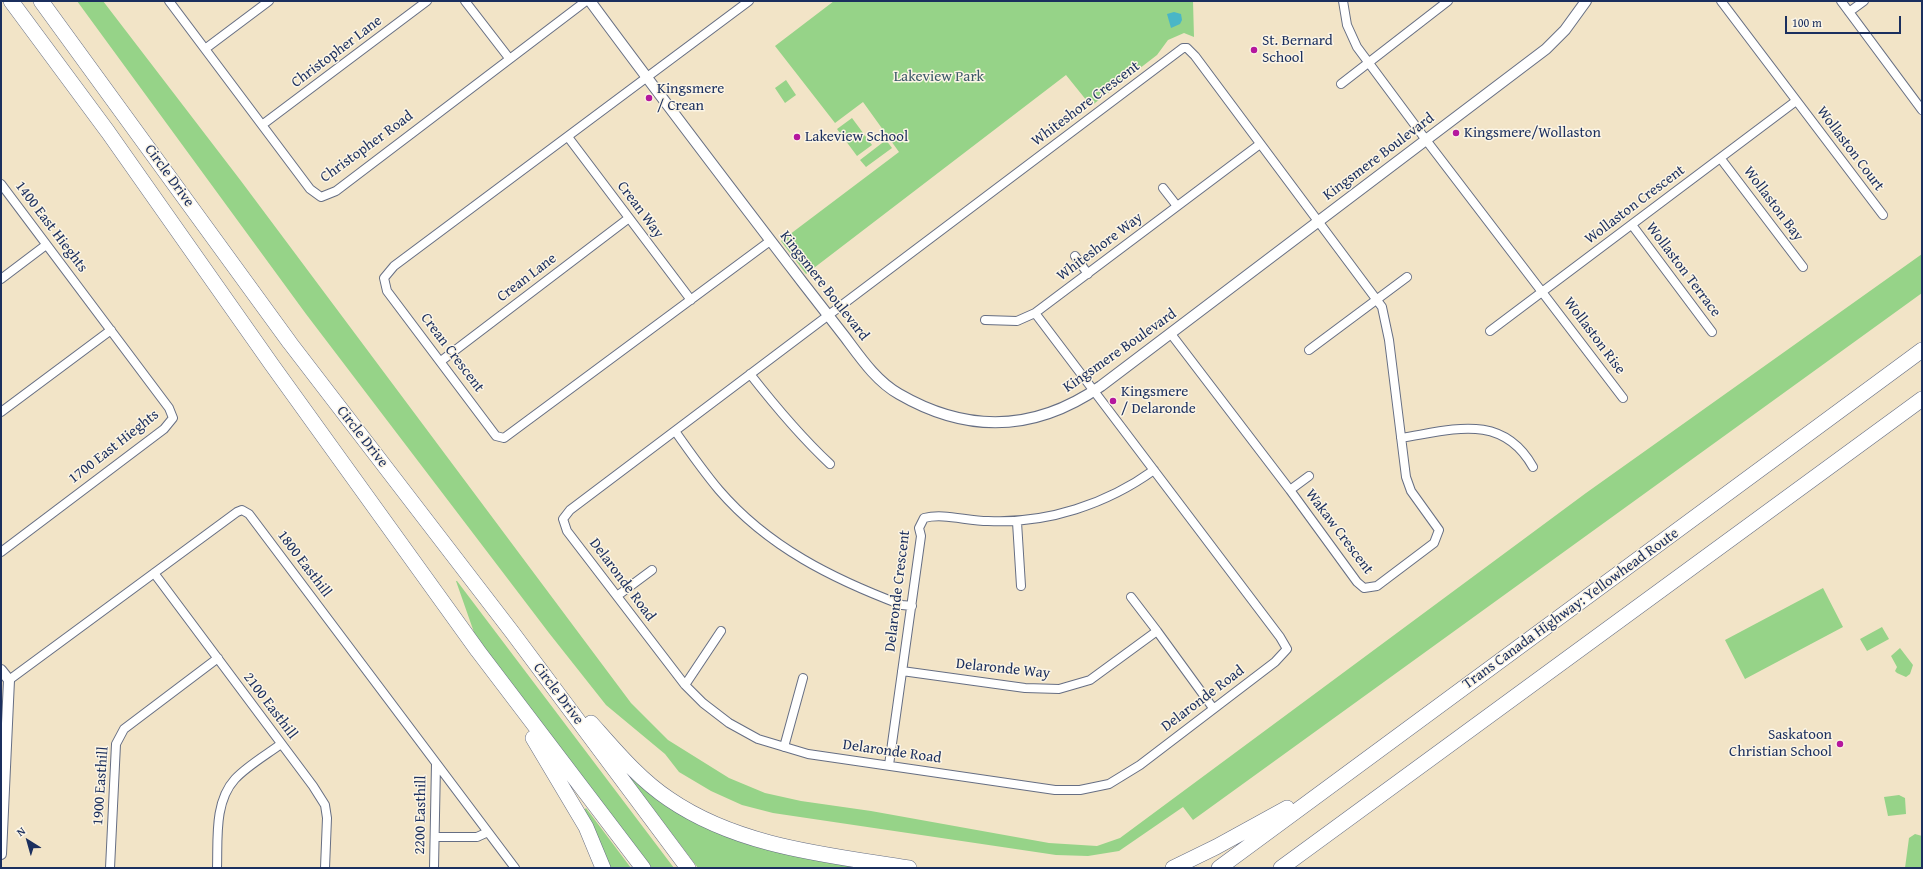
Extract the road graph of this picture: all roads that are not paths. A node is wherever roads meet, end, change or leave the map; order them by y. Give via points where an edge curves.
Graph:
1 (11, 1) edge
2 (41, 1) edge
3 (169, 1) edge
4 (269, 1) edge
5 (427, 1) edge
6 (465, 1) edge
7 (586, 1) edge
8 (590, 1) edge
9 (749, 1) edge
10 (1343, 1) edge
11 (1448, 1) edge
12 (1586, 1) edge
13 (1721, 1) edge
14 (1841, 1) edge
15 (1864, 1) edge
16 (1849, 12) junction
17 (205, 49) junction
18 (509, 58) junction
19 (1369, 62) junction
20 (646, 76) junction
21 (1341, 84) dead end
22 (1796, 101) junction
23 (1922, 110) edge
24 (262, 125) junction
25 (568, 137) junction
26 (1426, 140) junction
27 (1260, 144) junction
28 (1721, 159) junction
29 (1, 184) edge
30 (1163, 188) dead end
31 (1177, 206) junction
32 (1883, 215) dead end
33 (629, 218) junction
34 (1318, 222) junction
35 (1632, 225) junction
36 (770, 241) junction
37 (46, 245) junction
38 (1075, 256) dead end
39 (1803, 267) dead end
40 (1088, 274) junction
41 (1407, 277) dead end
42 (1, 280) edge
43 (79, 287) joint
44 (1542, 291) junction
45 (691, 300) junction
46 (1377, 300) junction
47 (1035, 313) junction
48 (828, 315) junction
49 (986, 320) dead end
50 (111, 330) junction
51 (1490, 331) dead end
52 (1712, 332) dead end
53 (1171, 334) junction
54 (1309, 350) dead end
55 (1922, 350) edge
56 (441, 361) junction
57 (750, 374) junction
58 (1094, 391) junction
59 (1623, 398) dead end
60 (1922, 399) edge
61 (1, 412) edge
62 (675, 431) junction
63 (1400, 438) junction
64 (830, 464) dead end
65 (1533, 467) dead end
66 (1154, 470) junction
67 (1309, 476) dead end
68 (1290, 490) junction
69 (1018, 522) junction
70 (1, 552) edge
71 (652, 570) dead end
72 (154, 573) junction
73 (1021, 586) dead end
74 (617, 596) junction
75 (1131, 597) dead end
76 (912, 606) junction
77 (721, 630) dead end
78 (1157, 631) junction
79 (512, 632) junction
80 (478, 652) junction
81 (218, 658) junction
82 (1, 670) edge
83 (902, 671) junction
84 (803, 678) dead end
85 (9, 680) junction
86 (685, 685) junction
87 (1213, 708) junction
88 (281, 744) junction
89 (784, 747) junction
90 (1368, 759) junction
91 (436, 763) junction
92 (889, 765) junction
93 (1394, 784) junction
94 (488, 832) junction
95 (435, 837) junction
96 (1, 854) edge
97 (110, 868) edge
98 (217, 868) edge
99 (325, 868) edge
100 (434, 868) edge
101 (515, 868) edge
102 (603, 868) edge
103 (643, 868) edge
104 (688, 868) edge
105 (909, 868) edge
106 (1173, 868) edge
107 (1219, 868) edge
108 (1281, 868) edge
109 (1298, 868) edge

1 - 80 highway, Circle Drive via 108,132
2 - 79 highway, Circle Drive via 290,343
3 - 17 street, Christopher Road
4 - 17 street
5 - 24 street, Christopher Lane
6 - 18 street
7 - 18 street, Christopher Road
8 - 20 street, Kingsmere Boulevard
9 - 20 street, Crean Crescent
10 - 19 street via 1347,25 1357,47
11 - 19 street
12 - 26 street, Kingsmere Boulevard via 1565,30 1546,49
13 - 22 street
14 - 16 street
15 - 16 street
16 - 23 street
17 - 24 street, Christopher Road
18 - 24 street, Christopher Road via 336,191 321,197 310,188
19 - 21 street
19 - 26 street
20 - 25 street, Crean Crescent
20 - 36 street, Kingsmere Boulevard
22 - 28 street, Wollaston Crescent
22 - 32 street, Wollaston Court
25 - 33 street, Crean Way
25 - 56 street, Crean Crescent via 394,266 384,278 388,291
26 - 34 street, Kingsmere Boulevard
26 - 44 street
27 - 31 street, Whiteshore Way
27 - 34 street, Whiteshore Crescent
27 - 48 street, Whiteshore Crescent via 1191,51 1183,48
28 - 35 street, Wollaston Crescent
28 - 39 street, Wollaston Bay
29 - 37 street, 1400 East Hieghts
30 - 31 street
31 - 40 street, Whiteshore Way
33 - 45 street, Crean Way
33 - 56 street, Crean Lane
34 - 46 street, Wakaw Crescent
34 - 53 street, Kingsmere Boulevard
35 - 44 street, Wollaston Crescent
35 - 52 street, Wollaston Terrace
36 - 45 street, Crean Crescent
36 - 48 street, Kingsmere Boulevard
37 - 42 street
37 - 43 street, 1400 East Hieghts
38 - 40 street
40 - 47 street, Whiteshore Way
41 - 46 street
43 - 50 street, 1700 East Hieghts
44 - 51 street, Wollaston Crescent
44 - 59 street, Wollaston Rise
45 - 56 street, Crean Crescent via 504,438 496,436
46 - 54 street
46 - 63 street, Wakaw Crescent via 1385,317
47 - 49 street, Whiteshore Way via 1017,322
47 - 58 street
48 - 57 street, Delaronde Road
48 - 58 street, Kingsmere Boulevard via 869,369 897,393 934,412 962,420 990,423 1032,419 1075,403
50 - 61 street
50 - 70 street, 1700 East Hieghts via 169,408 173,418 164,429
53 - 58 street, Kingsmere Boulevard
53 - 68 street, Wakaw Crescent
55 - 90 highway, Trans Canada Highway: Yellowhead Route
57 - 62 street, Delaronde Road
57 - 64 street via 807,443
58 - 66 street, Delaronde Road
60 - 93 highway
62 - 74 street, Delaronde Road via 570,510 563,519 567,532
62 - 76 street via 719,490 779,545 813,567 851,585 902,605
63 - 65 street via 1483,428 1495,431 1515,444
63 - 68 street, Wakaw Crescent via 1406,477 1411,491 1439,530 1434,543 1377,586 1364,588 1356,582
66 - 69 street, Delaronde Crescent via 1094,503
66 - 87 street, Delaronde Road via 1287,649 1275,662
67 - 68 street
69 - 73 street
69 - 76 street, Delaronde Crescent via 987,522 934,516 924,518 920,528
71 - 74 street
72 - 81 street, 2100 Easthill
72 - 85 street, 1800 Easthill
72 - 91 street, 1800 Easthill via 237,512 242,510 249,514
74 - 86 street, Delaronde Road
75 - 78 street
76 - 83 street, Delaronde Crescent
77 - 86 street
78 - 83 street, Delaronde Way via 1090,680 1059,689 1025,688
78 - 87 street
79 - 104 highway, Circle Drive
79 - 105 highway via 607,742 654,788 670,800 726,828 774,844
80 - 102 highway via 586,827
80 - 103 highway, Circle Drive
81 - 88 street, 2100 Easthill
81 - 97 street, 1900 Easthill via 124,729 116,744
82 - 85 street
83 - 92 street, Delaronde Crescent
84 - 89 street
85 - 96 street
86 - 89 street, Delaronde Road via 729,723 758,739
87 - 92 street, Delaronde Road via 1140,765 1108,784 1080,790 1055,790
88 - 98 street via 235,779 227,790 221,806
88 - 99 street, 2100 Easthill via 325,805
89 - 92 street, Delaronde Road via 808,754
90 - 106 highway via 1265,821
90 - 107 highway, Trans Canada Highway: Yellowhead Route
91 - 94 street, 1800 Easthill
91 - 95 street, 2200 Easthill
93 - 108 highway
93 - 109 highway
94 - 95 street via 477,838
94 - 101 street, 1800 Easthill
95 - 100 street, 2200 Easthill

